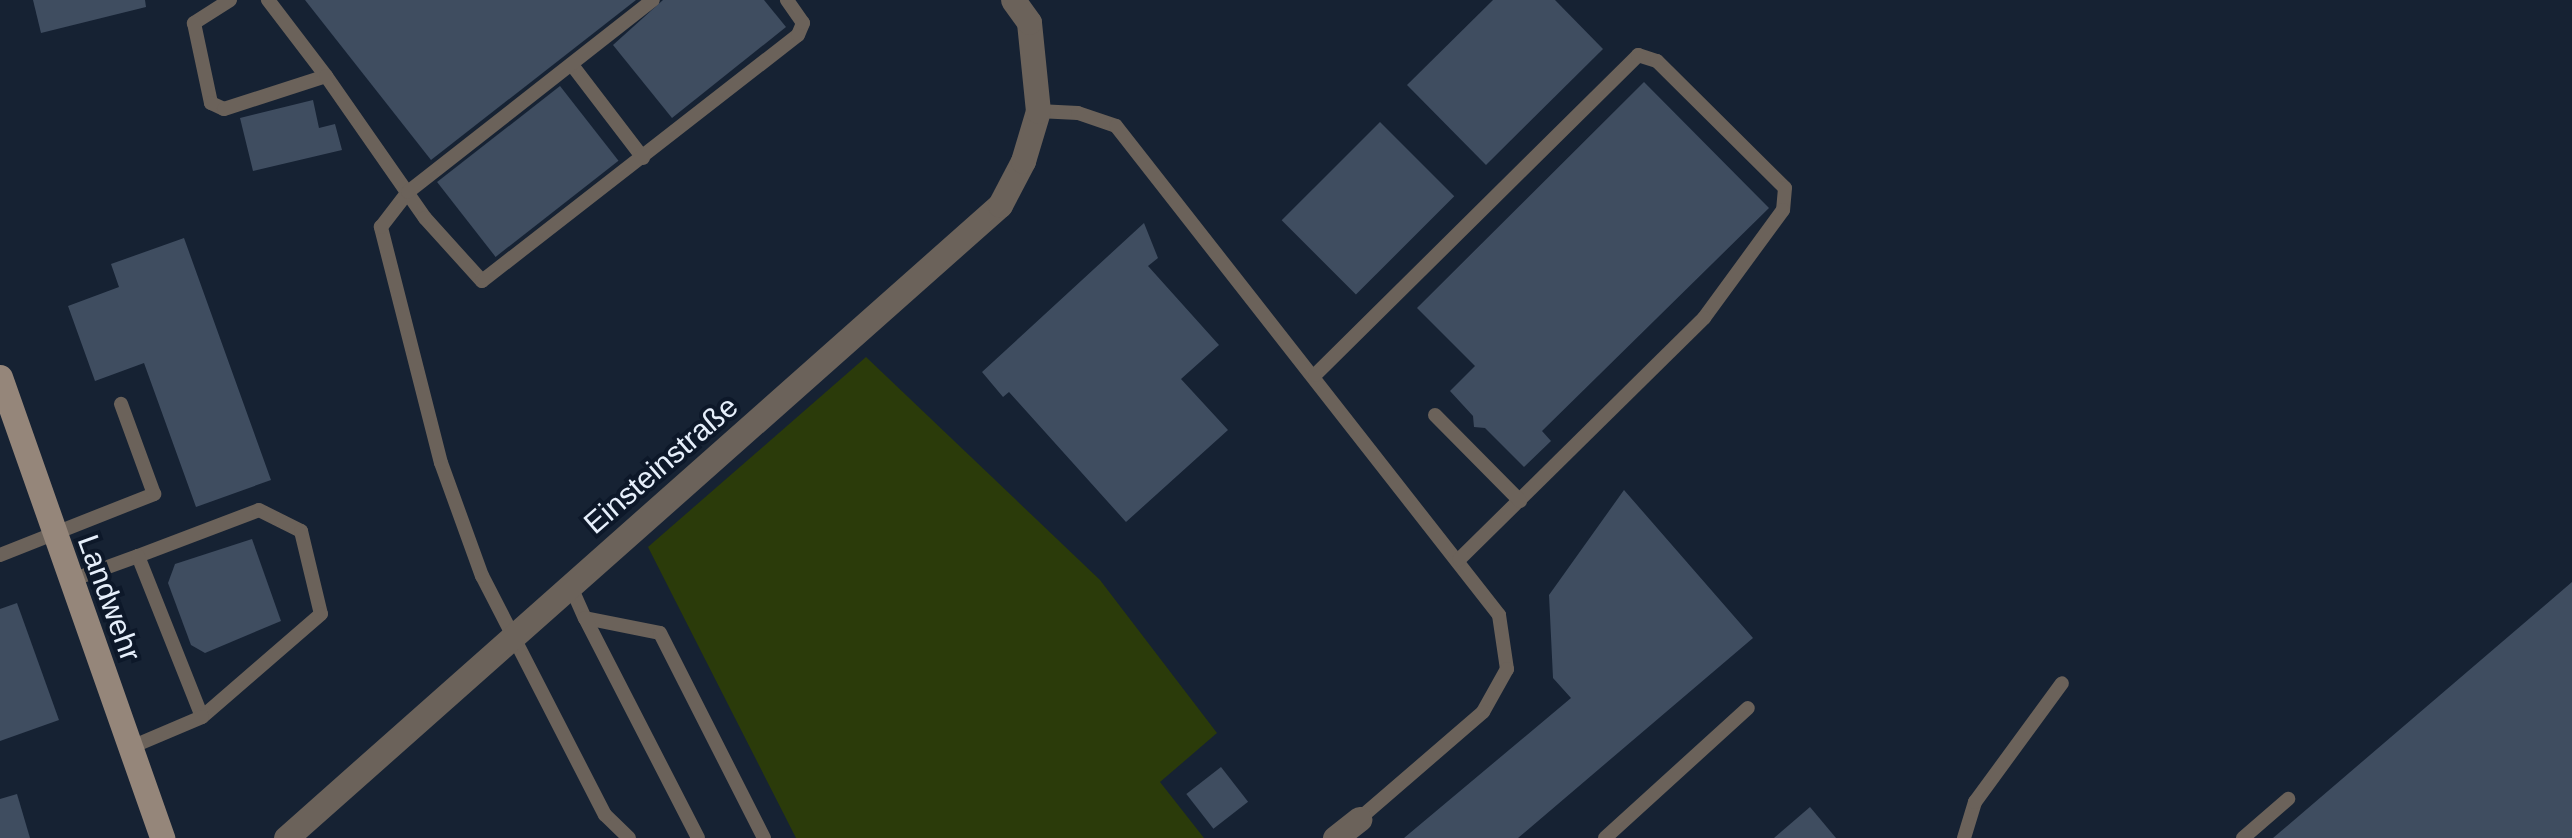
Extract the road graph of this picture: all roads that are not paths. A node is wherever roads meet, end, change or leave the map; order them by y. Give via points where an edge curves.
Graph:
1 (230, 0) edge
2 (268, 0) edge
3 (652, 0) edge
4 (788, 0) edge
5 (1012, 0) edge
6 (572, 65) junction
7 (326, 76) junction
8 (1038, 111) junction
9 (643, 158) junction
10 (408, 192) junction
11 (1315, 375) junction
12 (0, 377) edge
13 (121, 404) dead end
14 (1435, 415) dead end
15 (1520, 501) junction
16 (53, 536) junction
17 (0, 555) edge
18 (138, 556) junction
19 (1459, 560) junction
20 (68, 581) junction
21 (572, 587) junction
22 (585, 618) junction
23 (511, 640) junction
24 (2062, 683) dead end
25 (1748, 708) dead end
26 (202, 717) junction
27 (129, 748) junction
28 (2288, 799) dead end
29 (1359, 818) joint
30 (162, 838) edge
31 (286, 838) edge
32 (629, 838) edge
33 (698, 838) edge
34 (764, 838) edge
35 (1335, 838) edge
36 (1605, 838) edge
37 (1964, 838) edge
38 (2243, 838) edge

1 - 7 lane via 194,23 217,108
2 - 7 lane
3 - 6 lane
4 - 9 lane via 803,23 798,36
5 - 8 street, Einsteinstraße via 1029,22
6 - 9 lane
6 - 10 lane
7 - 10 lane
8 - 11 lane via 1078,113 1116,126
8 - 21 street, Einsteinstraße via 1023,161 1000,204 968,238
9 - 10 lane via 482,280
10 - 23 lane via 387,214 381,242 441,463
11 - 15 lane via 1634,58 1650,56 1778,180 1786,202 1704,318
11 - 19 lane
12 - 16 main road, Landwehr
13 - 16 lane via 154,494
14 - 15 lane
15 - 19 lane
16 - 17 lane
16 - 20 main road, Landwehr
18 - 20 lane
18 - 26 lane
18 - 26 lane via 259,510 302,531 321,614
19 - 29 lane via 1499,615 1507,668 1483,712
20 - 27 main road, Landwehr
21 - 22 lane
21 - 23 street, Einsteinstraße
22 - 33 lane
22 - 34 lane via 660,633
23 - 31 street, Einsteinstraße
23 - 32 lane via 606,816
24 - 37 lane via 1976,802
25 - 36 lane
26 - 27 lane
27 - 30 main road, Landwehr
28 - 38 lane
29 - 35 street

